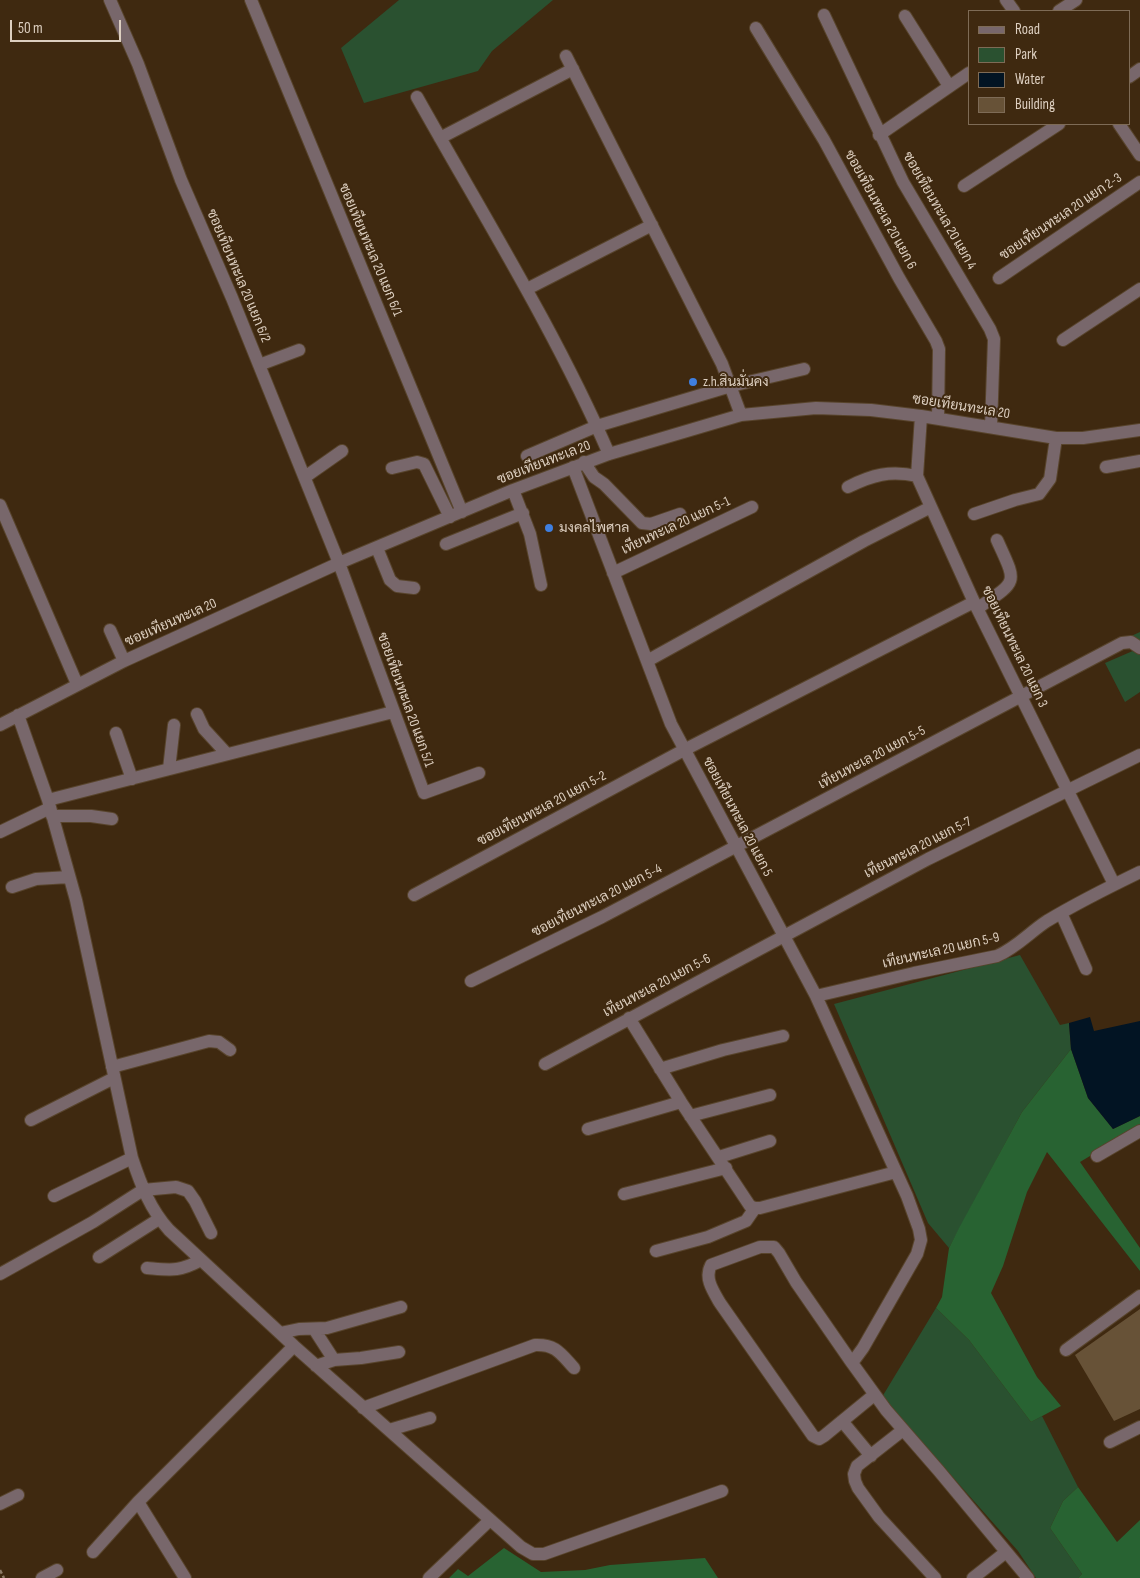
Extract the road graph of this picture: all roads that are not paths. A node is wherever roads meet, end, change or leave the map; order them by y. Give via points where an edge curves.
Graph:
1 (110, 0) edge
2 (251, 0) edge
3 (1076, 0) edge
4 (1061, 10) edge
5 (824, 16) dead end
6 (905, 16) dead end
7 (756, 28) dead end
8 (566, 56) dead end
9 (573, 69) junction
10 (968, 74) edge
11 (949, 86) junction
12 (417, 97) dead end
13 (1057, 125) edge
14 (1120, 125) edge
15 (880, 135) junction
16 (440, 138) junction
17 (1140, 155) edge
18 (1140, 182) edge
19 (964, 186) dead end
20 (652, 225) junction
21 (1000, 278) dead end
22 (527, 289) junction
23 (1140, 289) edge
24 (1063, 340) dead end
25 (299, 350) dead end
26 (259, 365) junction
27 (804, 369) dead end
28 (731, 386) junction
29 (741, 415) junction
30 (921, 416) junction
31 (938, 418) junction
32 (597, 426) junction
33 (991, 427) junction
34 (1140, 430) edge
35 (1056, 438) junction
36 (342, 451) dead end
37 (609, 454) junction
38 (528, 456) dead end
39 (1140, 461) edge
40 (578, 464) junction
41 (1106, 467) dead end
42 (392, 468) dead end
43 (917, 476) junction
44 (305, 477) junction
45 (848, 487) dead end
46 (513, 490) junction
47 (0, 505) edge
48 (752, 507) dead end
49 (931, 507) junction
50 (462, 512) junction
51 (523, 512) junction
52 (680, 514) dead end
53 (974, 514) dead end
54 (450, 517) junction
55 (4, 524) edge
56 (997, 540) dead end
57 (446, 544) dead end
58 (377, 548) junction
59 (339, 564) junction
60 (612, 572) junction
61 (541, 584) dead end
62 (414, 588) dead end
63 (976, 605) junction
64 (110, 630) dead end
65 (1140, 648) edge
66 (124, 661) junction
67 (647, 662) junction
68 (77, 684) junction
69 (1022, 696) junction
70 (393, 712) junction
71 (197, 714) dead end
72 (18, 715) junction
73 (0, 725) edge
74 (174, 725) dead end
75 (116, 733) dead end
76 (684, 750) junction
77 (228, 754) junction
78 (1140, 755) edge
79 (169, 769) junction
80 (479, 773) dead end
81 (132, 779) junction
82 (1068, 791) junction
83 (50, 808) junction
84 (112, 820) dead end
85 (0, 832) edge
86 (736, 847) junction
87 (1140, 872) edge
88 (69, 877) junction
89 (1114, 884) junction
90 (12, 887) dead end
91 (414, 895) dead end
92 (1061, 913) junction
93 (784, 936) junction
94 (1086, 969) dead end
95 (471, 981) dead end
96 (816, 996) junction
97 (629, 1018) junction
98 (783, 1036) dead end
99 (230, 1050) dead end
100 (545, 1064) dead end
101 (660, 1069) junction
102 (113, 1072) junction
103 (770, 1095) dead end
104 (681, 1102) junction
105 (690, 1116) junction
106 (31, 1120) dead end
107 (588, 1129) dead end
108 (1140, 1132) edge
109 (770, 1141) dead end
110 (1096, 1156) dead end
111 (132, 1158) junction
112 (723, 1162) junction
113 (896, 1172) junction
114 (143, 1190) junction
115 (624, 1194) dead end
116 (54, 1196) dead end
117 (755, 1208) junction
118 (159, 1219) junction
119 (211, 1234) dead end
120 (656, 1251) dead end
121 (99, 1258) dead end
122 (201, 1260) junction
123 (147, 1268) dead end
124 (0, 1274) edge
125 (1140, 1296) edge
126 (401, 1307) dead end
127 (314, 1329) junction
128 (280, 1333) junction
129 (294, 1346) junction
130 (1066, 1350) dead end
131 (399, 1352) dead end
132 (334, 1360) junction
133 (852, 1363) junction
134 (316, 1366) junction
135 (574, 1368) dead end
136 (874, 1395) junction
137 (363, 1408) junction
138 (430, 1418) dead end
139 (842, 1421) junction
140 (1140, 1427) edge
141 (389, 1430) junction
142 (903, 1430) junction
143 (1110, 1442) dead end
144 (871, 1456) junction
145 (722, 1491) dead end
146 (18, 1495) dead end
147 (138, 1502) junction
148 (0, 1504) edge
149 (490, 1520) junction
150 (93, 1552) dead end
151 (1006, 1552) junction
152 (57, 1570) dead end
153 (42, 1578) edge
154 (185, 1578) edge
155 (429, 1578) edge
156 (935, 1578) edge
157 (973, 1578) edge
158 (1028, 1578) edge

1 - 26 street, ซอยเทียนทะเล 20 แยก 6/2
2 - 50 street, ซอยเทียนทะเล 20 แยก 6/1
3 - 4 street
5 - 15 street, ซอยเทียนทะเล 20 แยก 4
6 - 11 street
7 - 31 street, ซอยเทียนทะเล 20 แยก 6 via 824,140 936,341 940,363
8 - 9 street
9 - 16 street
9 - 20 street
10 - 11 street
11 - 15 street
12 - 16 street
13 - 19 street
14 - 17 street
15 - 33 street, ซอยเทียนทะเล 20 แยก 4 via 903,182 994,339
16 - 22 street
18 - 21 street, ซอยเทียนทะเล 20 แยก 2-3
20 - 22 street
20 - 28 street
22 - 32 street
23 - 24 street
25 - 26 street
26 - 44 street, ซอยเทียนทะเล 20 แยก 6/2
27 - 28 street
28 - 29 street
28 - 32 street
29 - 30 street, ซอยเทียนทะเล 20 via 816,408
29 - 37 street, ซอยเทียนทะเล 20
30 - 31 street, ซอยเทียนทะเล 20
30 - 43 street, ซอยเทียนทะเล 20 แยก 3
31 - 33 street, ซอยเทียนทะเล 20
32 - 37 street
32 - 38 street
33 - 35 street, ซอยเทียนทะเล 20
34 - 35 street, ซอยเทียนทะเล 20 via 1083,438
35 - 53 street via 1050,480 1039,494
36 - 44 street
37 - 40 street, ซอยเทียนทะเล 20
39 - 41 street
40 - 46 street, ซอยเทียนทะเล 20
40 - 52 street via 642,523 651,524
40 - 60 street, ซอยเทียนทะเล 20 แยก 5
42 - 54 street via 417,462 424,464
43 - 45 street via 896,473 869,477
43 - 49 street, ซอยเทียนทะเล 20 แยก 3
44 - 59 street, ซอยเทียนทะเล 20 แยก 6/2
46 - 50 street, ซอยเทียนทะเล 20
46 - 51 street
47 - 55 street
48 - 60 street, เทียนทะเล 20 แยก 5-1
49 - 63 street, ซอยเทียนทะเล 20 แยก 3
49 - 67 street
50 - 54 street, ซอยเทียนทะเล 20
51 - 57 street
51 - 61 street
54 - 58 street, ซอยเทียนทะเล 20
55 - 68 street
56 - 63 street, ซอยเทียนทะเล 20 แยก 5-2 via 1012,579 997,595
58 - 59 street, ซอยเทียนทะเล 20
58 - 62 street via 390,580 397,586
59 - 66 street, ซอยเทียนทะเล 20
59 - 70 street, ซอยเทียนทะเล 20 แยก 5/1
60 - 67 street, ซอยเทียนทะเล 20 แยก 5
63 - 69 street, ซอยเทียนทะเล 20 แยก 3
63 - 76 street, ซอยเทียนทะเล 20 แยก 5-2
64 - 66 street
65 - 69 street, เทียนทะเล 20 แยก 5-5 via 1131,642 1122,643
66 - 68 street, ซอยเทียนทะเล 20
67 - 76 street, ซอยเทียนทะเล 20 แยก 5
68 - 72 street, ซอยเทียนทะเล 20
69 - 82 street, ซอยเทียนทะเล 20 แยก 3
69 - 86 street, เทียนทะเล 20 แยก 5-5
70 - 77 street
70 - 80 street, ซอยเทียนทะเล 20 แยก 5/1 via 424,793
71 - 77 street via 204,729
72 - 73 street, ซอยเทียนทะเล 20
72 - 83 street
74 - 79 street
75 - 81 street
76 - 86 street, ซอยเทียนทะเล 20 แยก 5
76 - 91 street, ซอยเทียนทะเล 20 แยก 5-2
77 - 79 street
78 - 82 street, เทียนทะเล 20 แยก 5-7
79 - 81 street
81 - 83 street
82 - 89 street, ซอยเทียนทะเล 20 แยก 3
82 - 93 street, เทียนทะเล 20 แยก 5-7 via 928,859
83 - 84 street
83 - 85 street
83 - 88 street
86 - 93 street, ซอยเทียนทะเล 20 แยก 5
86 - 95 street, ซอยเทียนทะเล 20 แยก 5-4 via 602,918
87 - 89 street, เทียนทะเล 20 แยก 5-9
88 - 90 street via 36,878
88 - 102 street
89 - 92 street, เทียนทะเล 20 แยก 5-9
92 - 94 street
92 - 96 street, เทียนทะเล 20 แยก 5-9 via 997,956
93 - 96 street, ซอยเทียนทะเล 20 แยก 5
93 - 97 street, เทียนทะเล 20 แยก 5-6
96 - 113 street, ซอยเทียนทะเล 20 แยก 5
97 - 100 street, เทียนทะเล 20 แยก 5-6
97 - 101 street
98 - 101 street
99 - 102 street via 219,1042 209,1041
101 - 104 street
102 - 106 street
102 - 111 street
103 - 105 street
104 - 105 street
104 - 107 street
105 - 112 street
108 - 110 street
109 - 112 street
111 - 114 street
111 - 116 street
112 - 115 street
112 - 117 street via 742,1196
113 - 117 street
113 - 133 street, ซอยเทียนทะเล 20 แยก 5 via 920,1229 921,1240 917,1254
114 - 118 street
114 - 119 street via 176,1187 188,1191
114 - 124 street
117 - 120 street via 746,1221 708,1237
118 - 121 street
118 - 122 street
122 - 123 street via 182,1269
122 - 128 street
125 - 130 street
126 - 127 street
127 - 128 street
127 - 132 street
128 - 129 street
129 - 134 street
129 - 147 street
131 - 132 street
132 - 134 street
133 - 136 street
133 - 139 street via 774,1247 760,1247 712,1265 708,1270 710,1286 720,1303 813,1436 824,1436
134 - 137 street
135 - 137 street via 553,1347 535,1345
136 - 139 street
136 - 142 street
137 - 141 street
138 - 141 street
139 - 144 street
140 - 143 street
141 - 149 street
142 - 144 street
142 - 151 street
144 - 156 street via 857,1466 854,1481 880,1517
145 - 149 street via 544,1554 533,1554 520,1547
146 - 148 street
147 - 150 street
147 - 154 street
149 - 155 street
151 - 157 street
151 - 158 street
152 - 153 street

